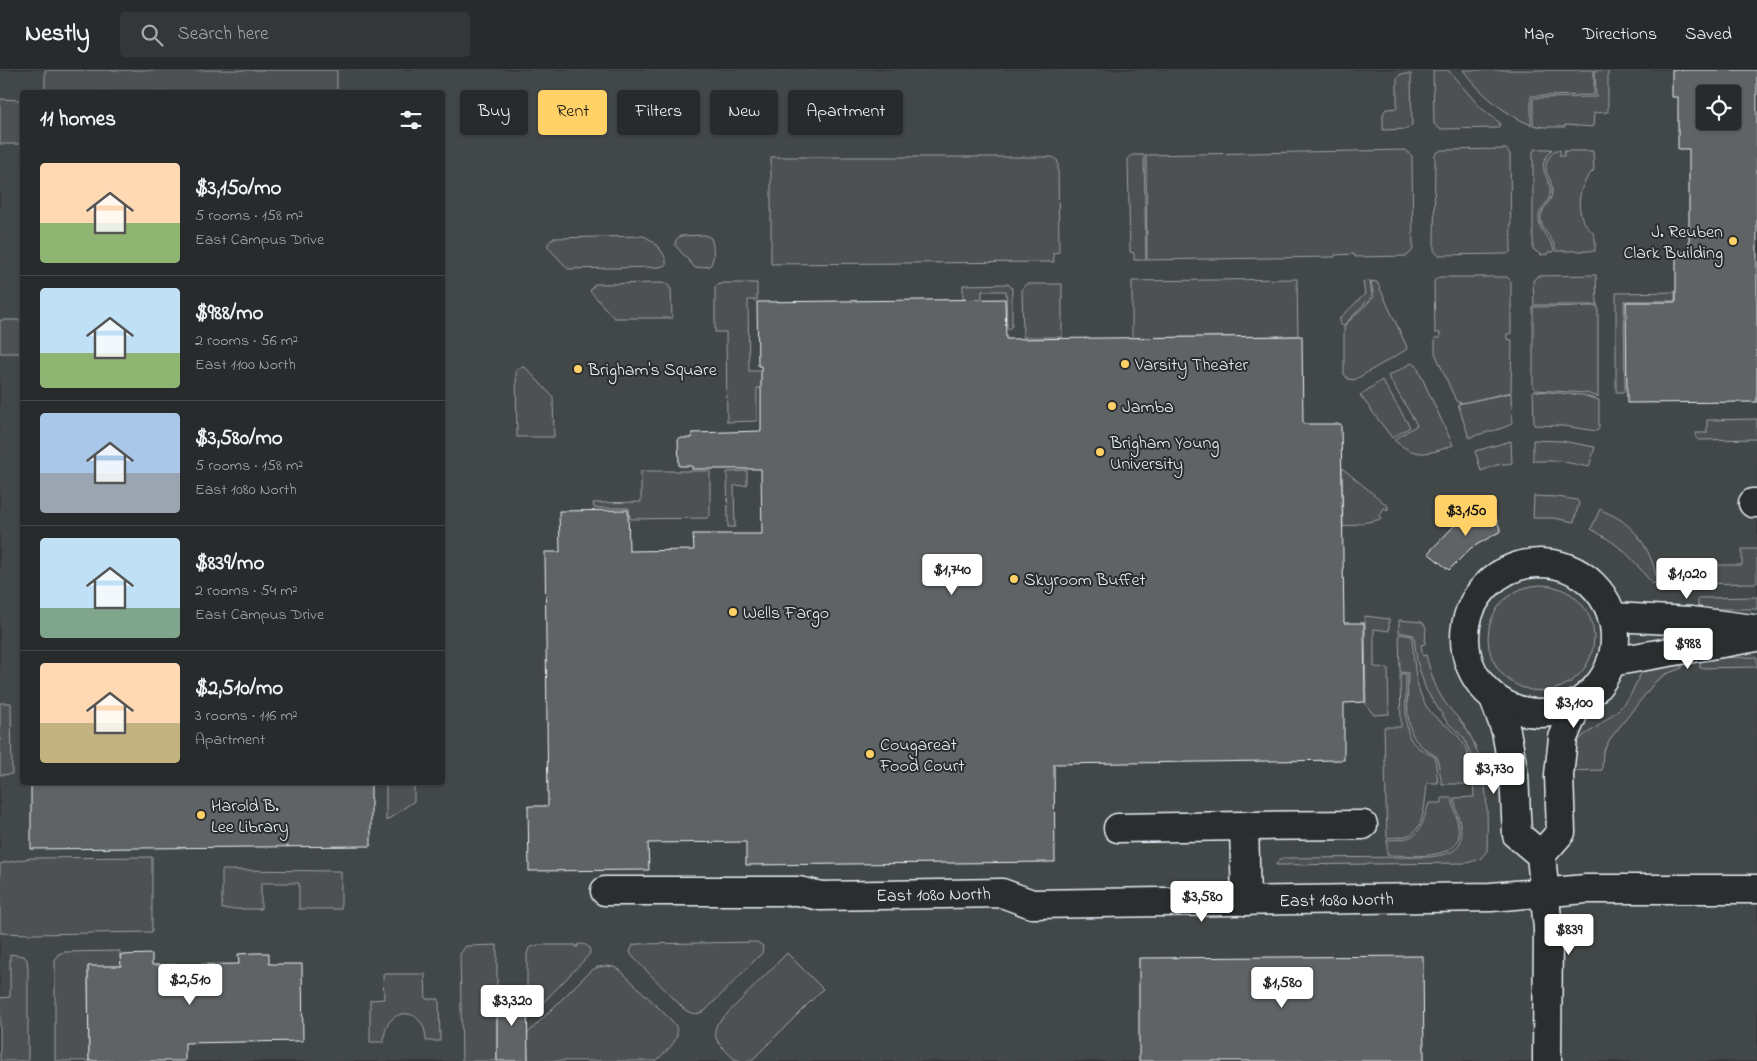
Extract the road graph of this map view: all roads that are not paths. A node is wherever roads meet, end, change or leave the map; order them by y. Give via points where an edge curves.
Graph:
1 (1612, 616) junction
2 (1757, 630) edge
3 (1757, 637) edge
4 (1611, 662) junction
5 (1495, 701) junction
6 (1576, 707) junction
7 (1362, 825) dead end
8 (1244, 826) junction
9 (1118, 828) dead end
10 (1541, 855) junction
11 (1757, 889) edge
12 (605, 891) dead end
13 (1545, 893) junction
14 (1246, 901) junction
15 (1547, 1061) edge

1 - 2 street via 1691,621
1 - 4 street via 1615,639
1 - 5 street via 1601,594 1584,576 1562,566 1537,562 1513,567 1491,580 1475,598 1466,621 1464,645 1471,669
3 - 4 street
4 - 6 street via 1602,681
5 - 6 street via 1525,712
5 - 10 street via 1506,731 1514,776 1517,836
6 - 10 street via 1562,738 1559,776 1561,832
7 - 8 street
8 - 9 street
8 - 14 street
10 - 13 street
11 - 13 street, East 1080 North via 1586,889
12 - 14 street, East 1080 North via 798,891 821,896 1002,893 1032,904
13 - 14 street, East 1080 North via 1491,897
13 - 15 street via 1548,929

